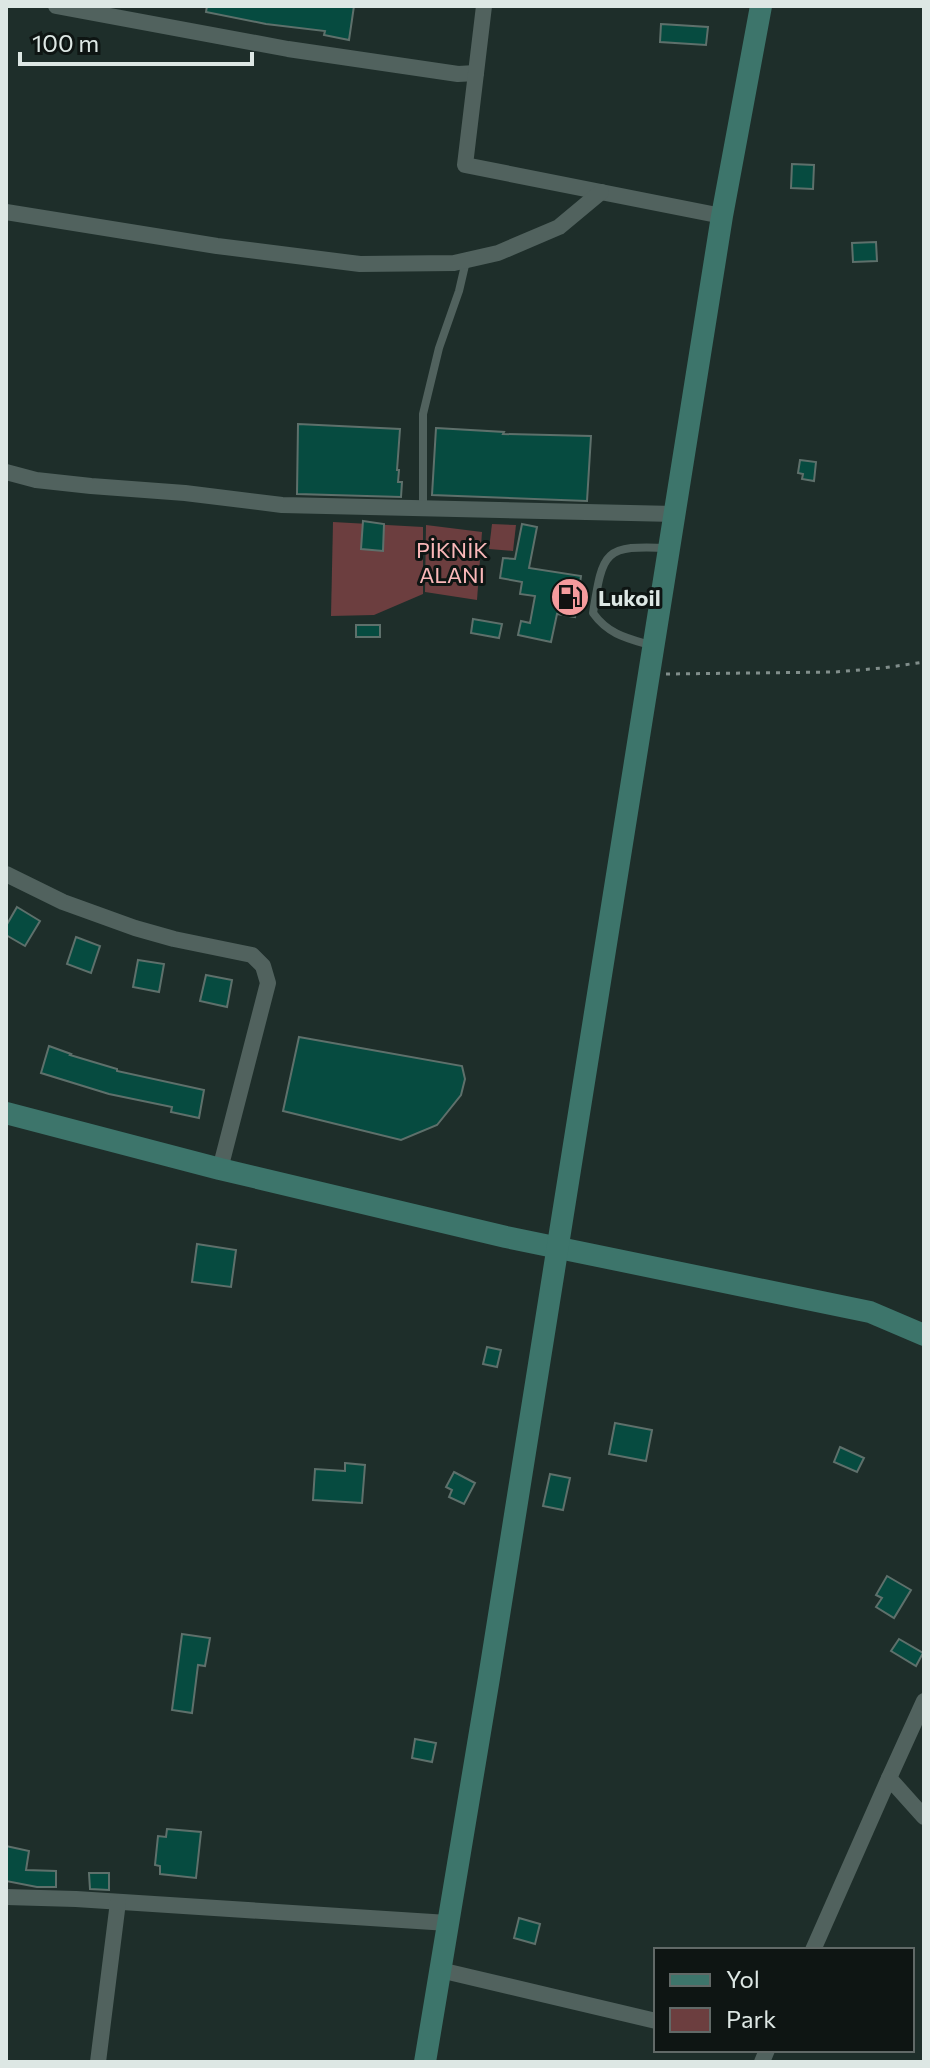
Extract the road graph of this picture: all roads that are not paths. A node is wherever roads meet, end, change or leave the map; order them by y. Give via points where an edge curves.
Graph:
1 (56, 6) edge
2 (484, 6) edge
3 (761, 6) edge
4 (476, 73) junction
5 (601, 192) junction
6 (6, 212) edge
7 (722, 216) junction
8 (466, 261) junction
9 (6, 472) edge
10 (423, 508) junction
11 (675, 514) junction
12 (670, 548) junction
13 (654, 646) junction
14 (6, 874) edge
15 (6, 1113) edge
16 (220, 1169) junction
17 (558, 1248) junction
18 (924, 1335) edge
19 (924, 1701) edge
20 (889, 1778) junction
21 (924, 1817) edge
22 (6, 1897) edge
23 (118, 1902) junction
24 (448, 1923) junction
25 (814, 1948) edge
26 (440, 1970) junction
27 (654, 2021) edge
28 (96, 2061) edge
29 (425, 2062) edge

1 - 4 street via 288,49
2 - 4 street
3 - 7 main road
4 - 5 street via 465,165
5 - 7 street
5 - 8 street via 559,227
6 - 8 street via 360,264
7 - 11 main road
8 - 10 lane via 423,414
9 - 10 street via 36,480 282,505
10 - 11 street
11 - 12 main road
12 - 13 main road
12 - 13 lane via 632,546 609,557 599,571 593,613 619,637
13 - 17 main road
14 - 16 street via 97,916 252,955 263,966 268,983
15 - 16 main road
16 - 17 main road
17 - 18 main road via 870,1312
17 - 24 main road
19 - 20 street
20 - 21 street
20 - 25 street
22 - 23 street
23 - 24 street
23 - 28 street
24 - 26 main road
26 - 27 street
26 - 29 main road

